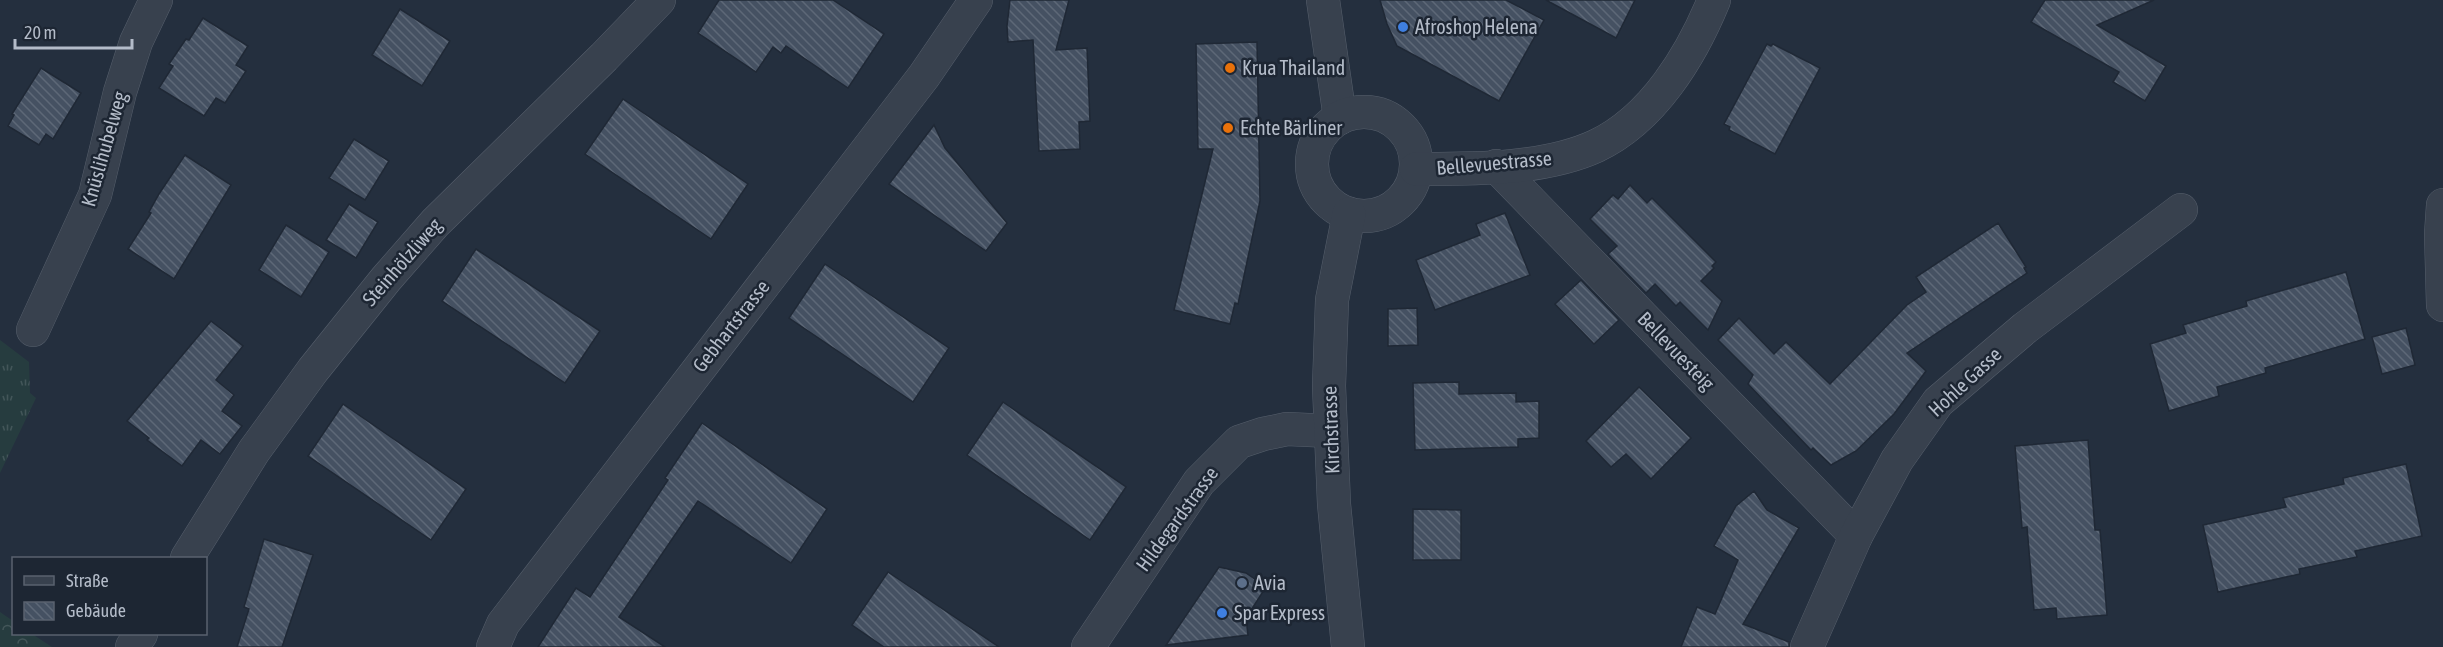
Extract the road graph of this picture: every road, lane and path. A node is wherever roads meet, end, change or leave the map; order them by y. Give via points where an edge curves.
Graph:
1 (156, 0) edge
2 (659, 0) edge
3 (1323, 0) edge
4 (1714, 0) edge
5 (970, 2) edge
6 (1340, 118) junction
7 (1496, 166) junction
8 (1416, 170) junction
9 (2443, 205) edge
10 (2181, 210) dead end
11 (1349, 214) junction
12 (2443, 305) edge
13 (33, 330) dead end
14 (1330, 431) junction
15 (1856, 536) junction
16 (188, 557) edge
17 (493, 647) edge
18 (1088, 647) edge
19 (1348, 647) edge
20 (1807, 647) edge

1 - 13 street, Knüslihubelweg via 136,42 120,92 95,195
2 - 16 street, Steinhölzliweg via 435,223 386,279 254,451
3 - 6 street
4 - 7 street, Bellevuestrasse via 1680,66 1652,103 1623,129 1595,146 1566,156
5 - 17 street, Gebhartstrasse via 924,76 503,624
6 - 8 street via 1355,112 1371,112 1400,126 1415,154
6 - 11 street via 1318,139 1313,169 1324,197
7 - 8 street, Bellevuestrasse
7 - 15 street, Bellevuesteig
8 - 11 street via 1404,197 1393,207 1365,216
9 - 12 street
10 - 15 street, Hohle Gasse via 2025,328 1938,402 1897,460
11 - 14 street, Kirchstrasse via 1331,308
14 - 18 street, Hildegardstrasse via 1287,429 1239,442 1199,482
14 - 19 street, Kirchstrasse
15 - 20 street, Hohle Gasse

